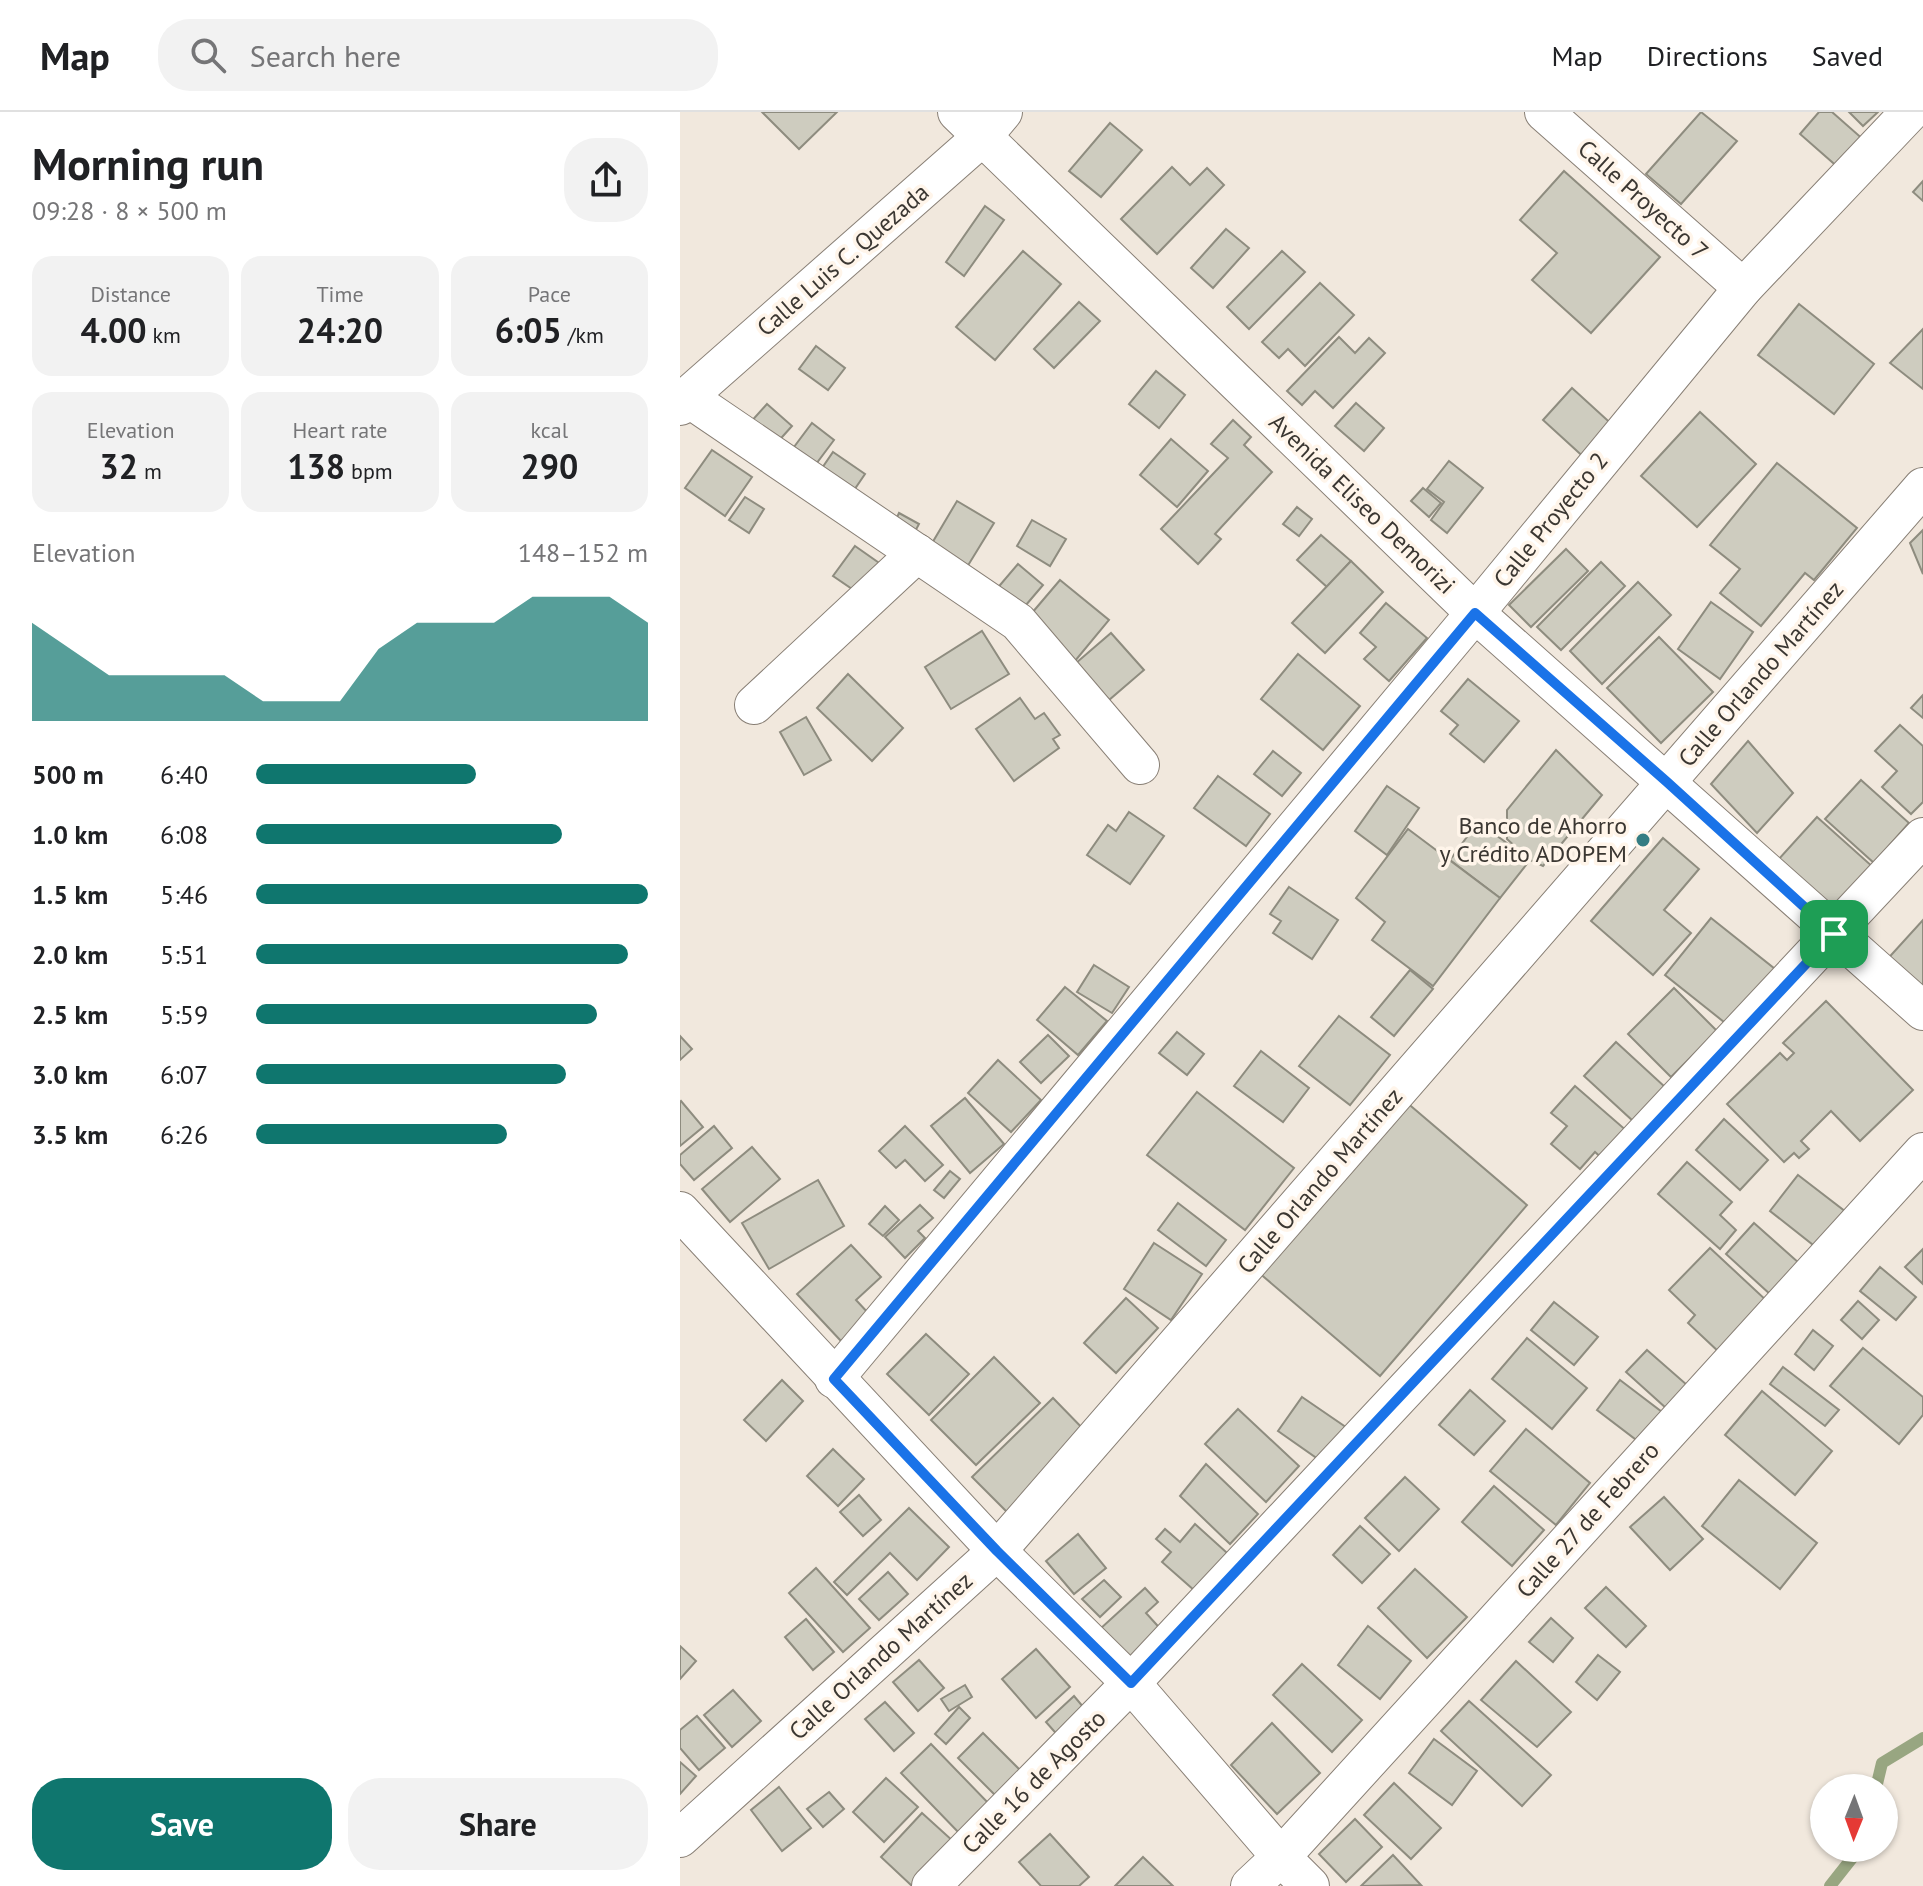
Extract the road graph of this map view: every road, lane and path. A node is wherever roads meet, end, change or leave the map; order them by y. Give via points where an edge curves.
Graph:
1 (1544, 112) edge
2 (1910, 112) edge
3 (981, 120) edge
4 (1743, 288) junction
5 (683, 401) edge
6 (1923, 487) edge
7 (917, 553) junction
8 (1475, 613) junction
9 (754, 705) dead end
10 (1140, 765) dead end
11 (1667, 782) junction
12 (1923, 837) edge
13 (1834, 934) junction
14 (1923, 1011) edge
15 (1923, 1152) edge
16 (680, 1211) edge
17 (834, 1379) junction
18 (997, 1551) junction
19 (1131, 1683) junction
20 (680, 1838) edge
21 (1281, 1857) junction
22 (931, 1886) edge
23 (1250, 1886) edge
24 (1310, 1886) edge

1 - 4 street, Calle Proyecto 7
2 - 4 street, Calle Proyecto 2
3 - 5 street, Calle Luis C. Quezada
3 - 8 street, Avenida Eliseo Demorizi
4 - 8 street, Calle Proyecto 2
5 - 7 street
6 - 11 street, Calle Orlando Martínez
7 - 9 street
7 - 10 street via 1018,622
8 - 11 street, Avenida Eliseo Demorizi
8 - 17 street, Calle Proyecto 2
11 - 13 street, Avenida Eliseo Demorizi
11 - 18 street, Calle Orlando Martínez
12 - 13 street, Calle 16 de Agosto
13 - 14 street, Avenida Eliseo Demorizi
13 - 19 street, Calle 16 de Agosto
15 - 21 street, Calle 27 de Febrero
16 - 17 street
17 - 18 street
18 - 19 street
18 - 20 street, Calle Orlando Martínez
19 - 21 street
19 - 22 street, Calle 16 de Agosto
21 - 23 street, Calle 27 de Febrero
21 - 24 street

